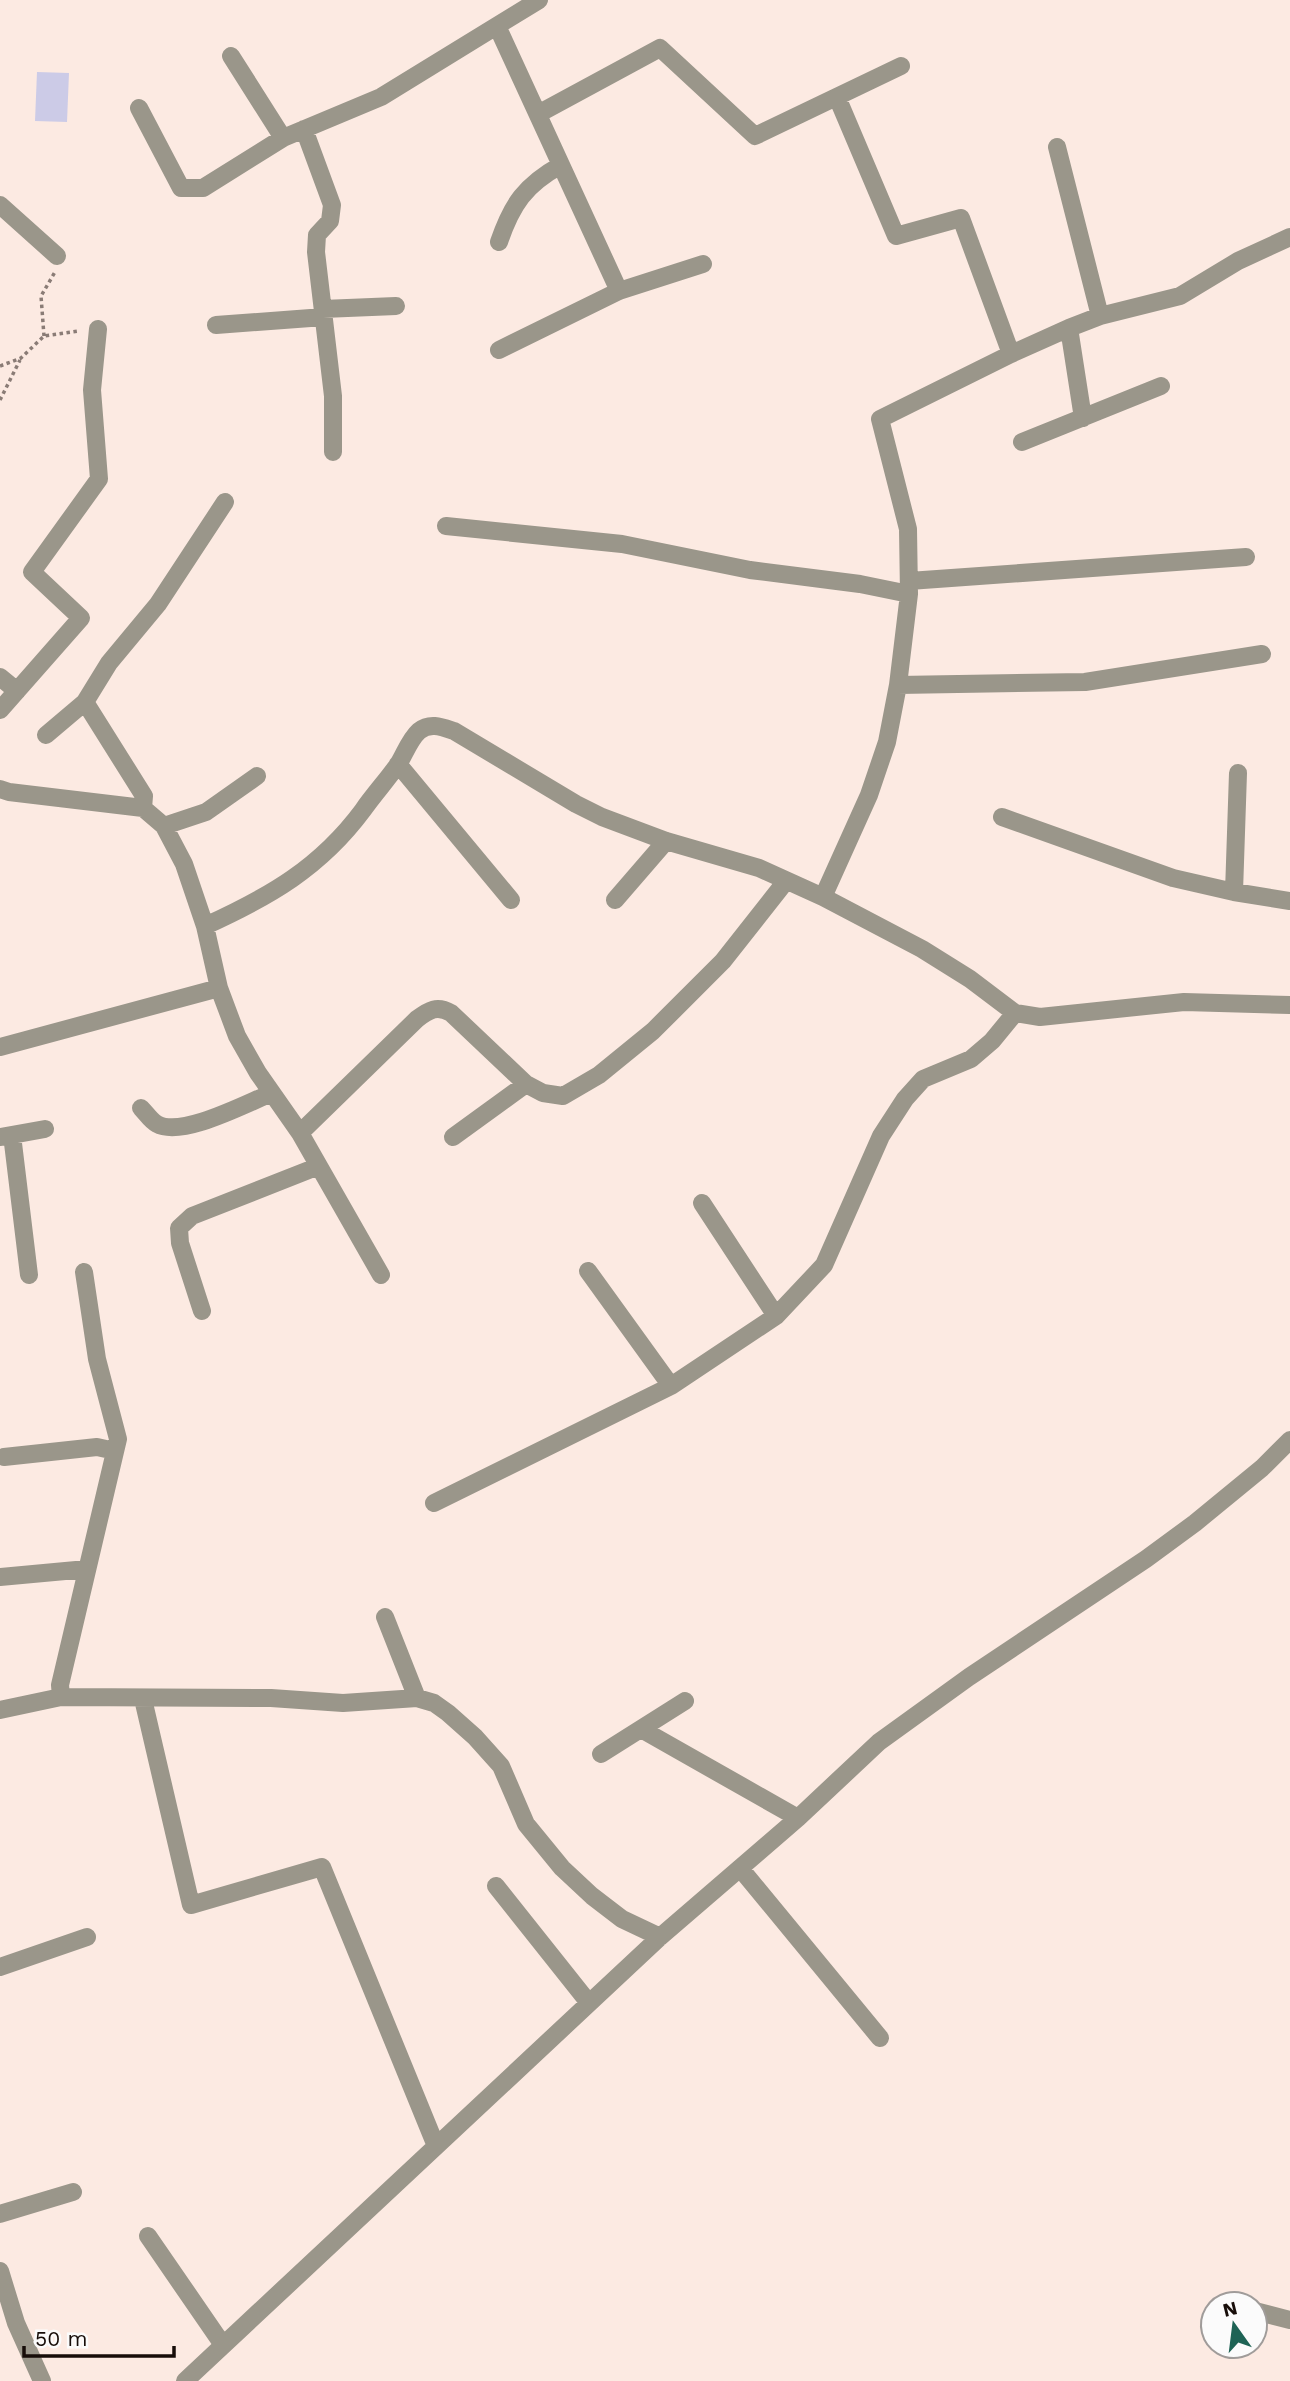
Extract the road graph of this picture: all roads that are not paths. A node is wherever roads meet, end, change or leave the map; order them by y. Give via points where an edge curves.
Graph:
1 (539, 0) edge
2 (497, 26) junction
3 (232, 56) dead end
4 (901, 66) dead end
5 (837, 97) junction
6 (139, 108) dead end
7 (538, 114) junction
8 (304, 129) junction
9 (283, 138) junction
10 (1057, 147) dead end
11 (561, 165) junction
12 (0, 205) edge
13 (1290, 237) edge
14 (499, 242) dead end
15 (57, 256) road end
16 (703, 264) dead end
17 (619, 291) junction
18 (396, 306) dead end
19 (323, 313) junction
20 (1100, 316) junction
21 (216, 325) dead end
22 (1069, 328) junction
23 (98, 329) road end
24 (499, 350) dead end
25 (1012, 354) junction
26 (1161, 386) dead end
27 (1083, 418) junction
28 (1022, 442) dead end
29 (333, 452) dead end
30 (225, 502) dead end
31 (446, 526) dead end
32 (1246, 557) dead end
33 (909, 587) junction
34 (1262, 654) dead end
35 (0, 677) edge
36 (898, 685) junction
37 (17, 691) junction
38 (85, 702) junction
39 (0, 710) edge
40 (46, 735) dead end
41 (398, 764) junction
42 (1238, 773) dead end
43 (257, 776) dead end
44 (0, 789) edge
45 (143, 808) junction
46 (1002, 817) dead end
47 (164, 826) junction
48 (666, 841) junction
49 (786, 881) junction
50 (1234, 892) junction
51 (823, 897) junction
52 (511, 900) dead end
53 (615, 900) dead end
54 (1290, 901) edge
55 (205, 926) junction
56 (219, 988) junction
57 (1290, 1005) edge
58 (1015, 1013) junction
59 (0, 1046) edge
60 (526, 1084) junction
61 (272, 1093) junction
62 (141, 1108) dead end
63 (46, 1129) dead end
64 (300, 1133) junction
65 (6, 1136) edge
66 (453, 1138) dead end
67 (319, 1166) junction
68 (702, 1203) dead end
69 (588, 1271) dead end
70 (84, 1272) dead end
71 (29, 1275) dead end
72 (381, 1275) dead end
73 (202, 1311) dead end
74 (776, 1316) junction
75 (671, 1386) junction
76 (1290, 1440) edge
77 (115, 1451) junction
78 (4, 1457) dead end
79 (434, 1503) dead end
80 (87, 1569) junction
81 (0, 1577) edge
82 (385, 1617) dead end
83 (61, 1698) junction
84 (417, 1698) junction
85 (143, 1699) junction
86 (685, 1701) dead end
87 (0, 1710) edge
88 (641, 1729) junction
89 (601, 1754) dead end
90 (798, 1818) junction
91 (740, 1868) junction
92 (496, 1886) dead end
93 (87, 1937) dead end
94 (660, 1937) junction
95 (0, 1967) edge
96 (589, 2003) junction
97 (880, 2038) dead end
98 (436, 2146) junction
99 (73, 2192) dead end
100 (0, 2214) edge
101 (148, 2236) dead end
102 (0, 2271) edge
103 (1269, 2315) edge
104 (1290, 2320) edge
105 (223, 2345) junction
106 (41, 2381) edge
107 (185, 2381) edge

1 - 2 street
2 - 7 street
2 - 8 street via 381,97
3 - 9 street
4 - 5 street
5 - 7 street via 755,136 660,48
5 - 25 street via 897,236 961,218
6 - 9 street via 181,188 203,188
7 - 11 street
8 - 9 street
8 - 19 street via 332,205 330,221 317,235
10 - 20 street
11 - 14 street via 526,190 509,212
11 - 17 street
12 - 15 street
13 - 20 street via 1180,296
16 - 17 street
17 - 24 street
18 - 19 street
19 - 21 street
19 - 29 street via 333,396
20 - 22 street
22 - 25 street
22 - 27 street
23 - 37 street via 92,390 99,479 32,572 81,618
25 - 33 street via 880,419 908,529
26 - 27 street
27 - 28 street
30 - 38 street via 158,604 109,663
31 - 33 street via 622,544 750,570
32 - 33 street
33 - 36 street
34 - 36 street via 1085,682
35 - 37 street
36 - 51 street via 887,742 869,795
37 - 39 street
38 - 40 street
38 - 45 street via 144,796
41 - 48 street via 417,733 438,726 454,731 576,804
41 - 52 street
41 - 55 street via 328,852 270,894
42 - 50 street
43 - 47 street via 206,812
44 - 45 street
45 - 47 street
46 - 50 street via 1173,878
47 - 55 street via 184,864
48 - 49 street via 759,868
48 - 53 street
49 - 51 street
49 - 60 street via 723,961 653,1031 599,1075 563,1096
50 - 54 street
51 - 58 street via 922,950
55 - 56 street
56 - 59 street
56 - 61 street via 237,1036
57 - 58 street via 1184,1002 1040,1017
58 - 74 street via 971,1059 923,1079 905,1099 881,1136 824,1265
60 - 64 street via 451,1013 431,1009
60 - 66 street
61 - 62 street via 175,1128 157,1124
61 - 64 street
63 - 65 street
64 - 67 street
65 - 71 street
67 - 72 street
67 - 73 street via 192,1216 179,1228
68 - 74 street
69 - 75 street
70 - 77 street via 97,1359 118,1439
74 - 75 street
75 - 79 street
76 - 90 street via 1195,1523 879,1742
77 - 78 street via 97,1447
77 - 80 street
80 - 81 street
80 - 83 street
82 - 84 street
83 - 85 street
83 - 87 street
84 - 85 street via 343,1703 271,1698
84 - 94 street via 448,1713 501,1766 526,1824 562,1868 622,1919
85 - 98 street via 191,1905 322,1867
86 - 88 street
88 - 89 street
88 - 90 street
90 - 91 street
91 - 94 street
91 - 97 street
92 - 96 street
93 - 95 street
94 - 96 street
96 - 98 street
98 - 105 street
99 - 100 street
101 - 105 street
102 - 106 street
103 - 104 street
105 - 107 street

